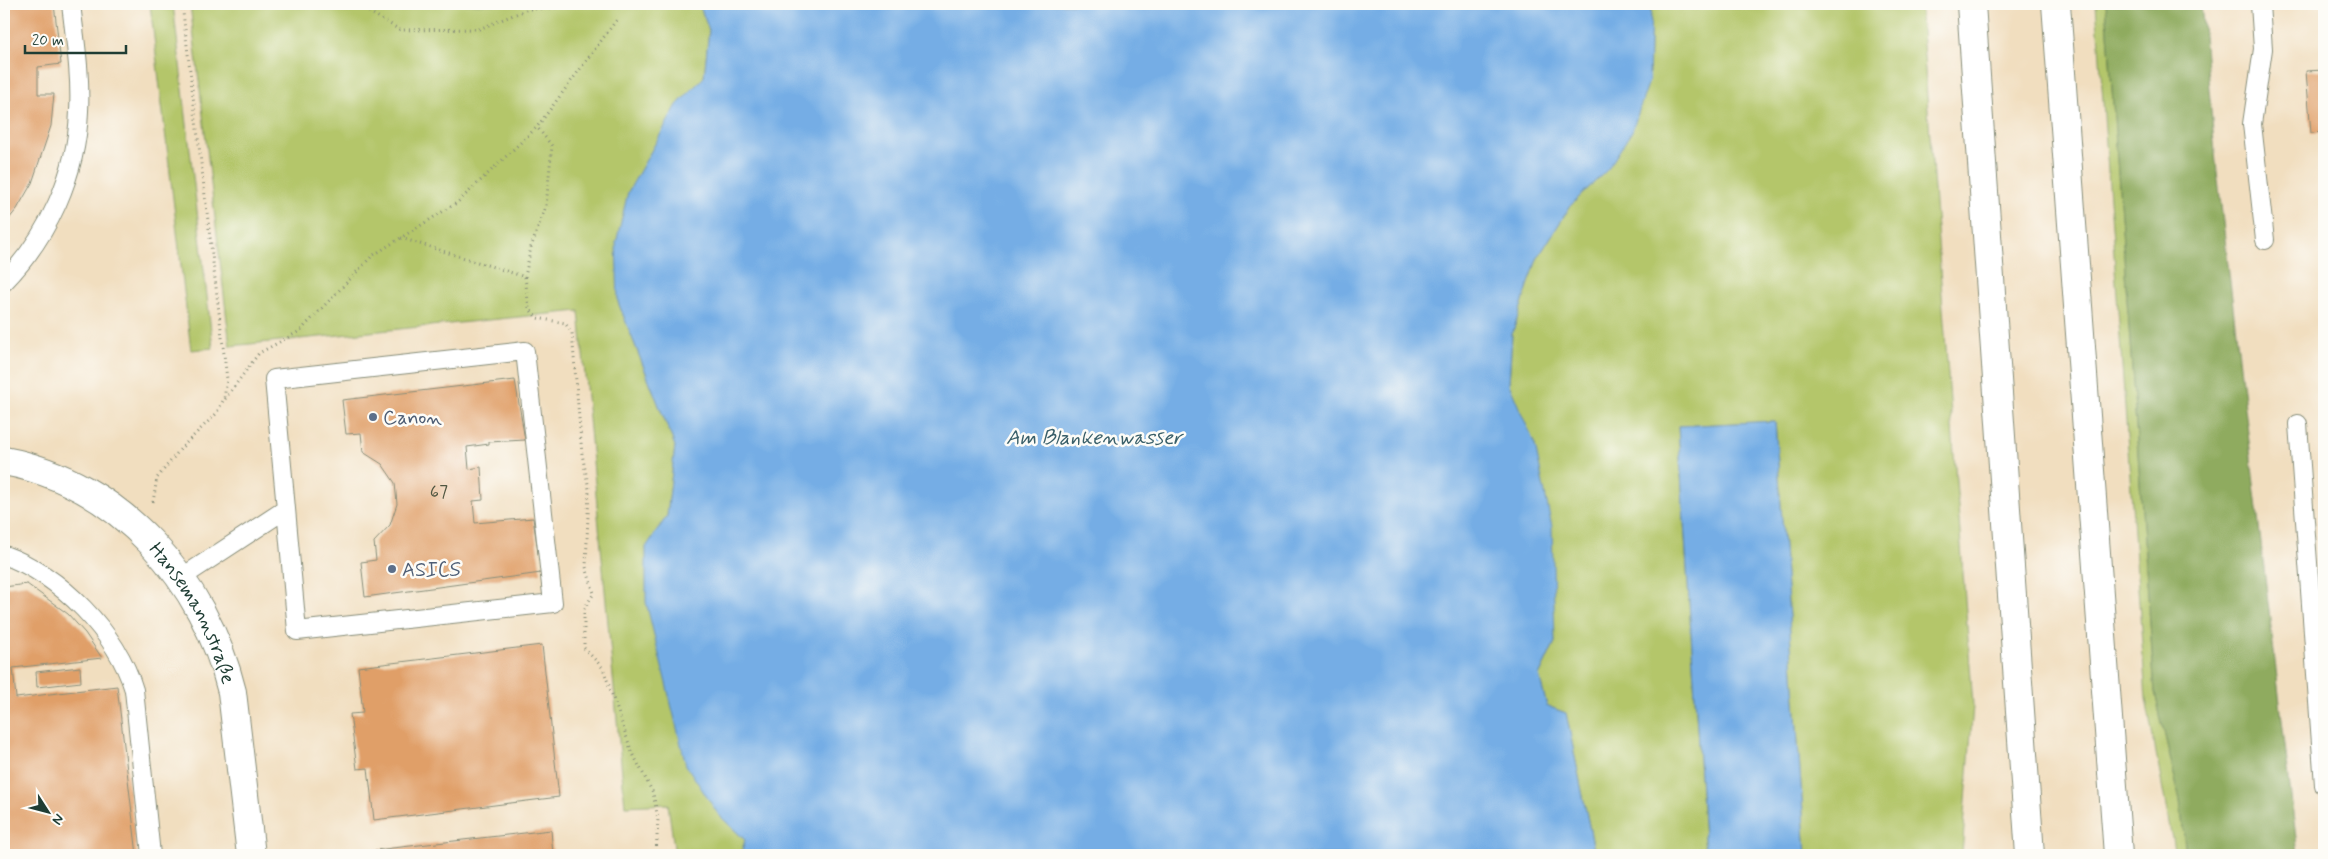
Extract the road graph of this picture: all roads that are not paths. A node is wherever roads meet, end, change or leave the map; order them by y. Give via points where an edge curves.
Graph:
1 (71, 4) edge
2 (1970, 4) edge
3 (2056, 4) edge
4 (2260, 4) edge
5 (2266, 240) dead end
6 (4, 282) edge
7 (2298, 424) dead end
8 (4, 461) edge
9 (286, 509) junction
10 (4, 555) edge
11 (181, 578) junction
12 (2324, 785) edge
13 (151, 855) edge
14 (251, 855) edge
15 (2030, 855) edge
16 (2118, 855) edge

1 - 6 lane via 79,72 79,112 70,168 59,201 40,237
2 - 15 main road
3 - 16 main road
4 - 5 lane via 2263,49 2252,124
7 - 12 lane
8 - 11 main road, Hansemannstraße via 36,469 85,489 146,537
9 - 9 lane via 274,379 525,351 552,603 297,631
9 - 11 lane
10 - 13 lane via 42,573 71,597 106,636 130,674
11 - 14 main road, Hansemannstraße via 218,644 226,668 232,692

